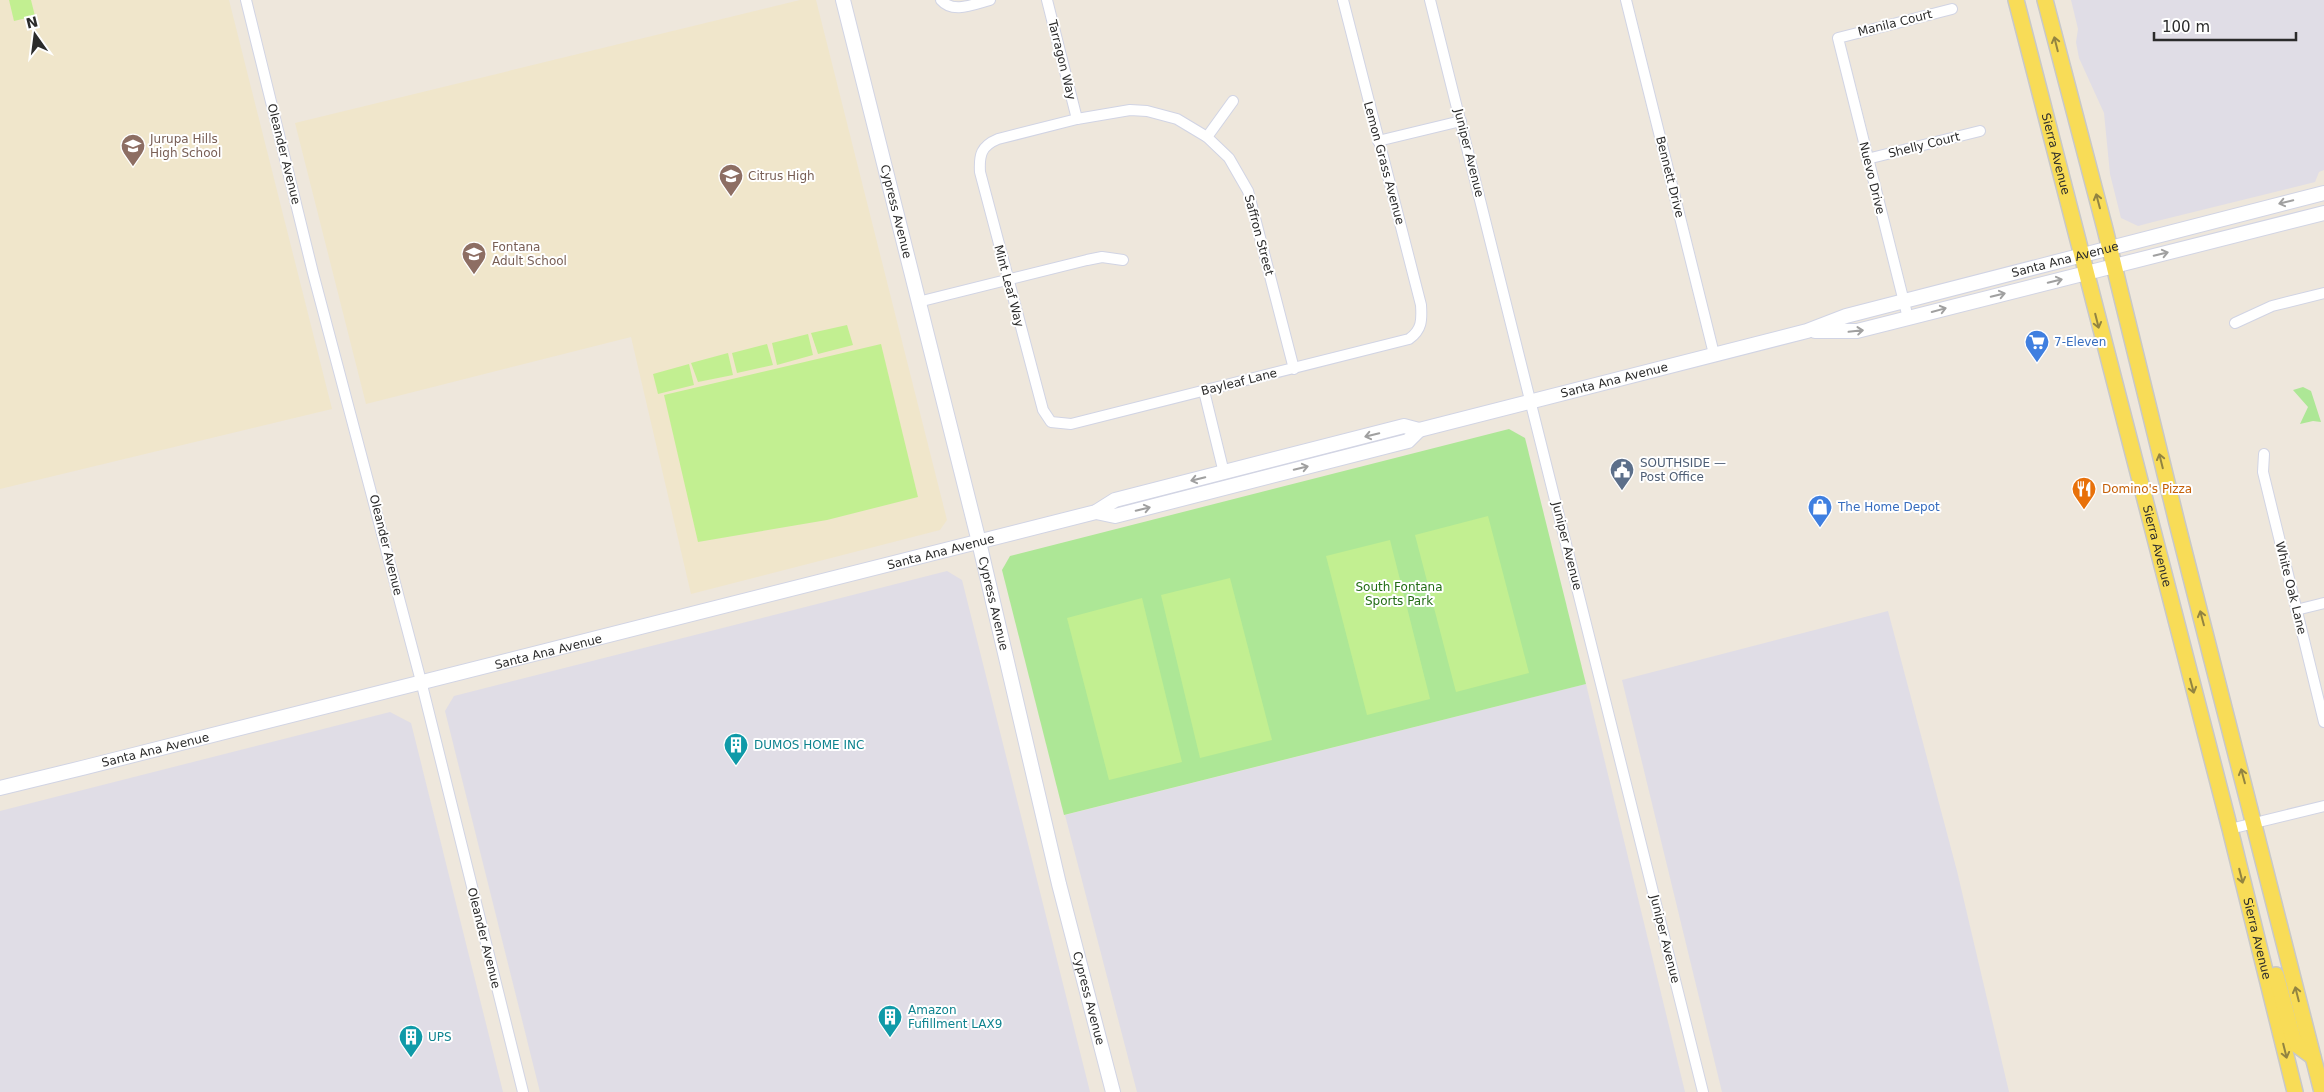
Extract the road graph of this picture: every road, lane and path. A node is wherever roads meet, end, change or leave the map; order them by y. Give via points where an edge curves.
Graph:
1 (246, 0) edge
2 (843, 0) edge
3 (990, 0) edge
4 (1047, 0) edge
5 (1343, 0) edge
6 (1430, 0) edge
7 (1626, 0) edge
8 (2016, 0) edge
9 (2045, 0) edge
10 (943, 2) edge
11 (1952, 9) dead end
12 (1838, 38) joint
13 (1233, 101) dead end
14 (1077, 119) junction
15 (1461, 121) junction
16 (1980, 131) dead end
17 (1206, 137) junction
18 (1378, 141) junction
19 (984, 147) joint
20 (1867, 159) junction
21 (2324, 193) edge
22 (2324, 213) edge
23 (2109, 248) junction
24 (2080, 256) junction
25 (1123, 260) dead end
26 (2113, 266) junction
27 (2085, 274) junction
28 (1007, 280) junction
29 (2324, 293) edge
30 (1904, 301) junction
31 (918, 302) junction
32 (1908, 318) junction
33 (2235, 323) dead end
34 (1421, 326) joint
35 (1807, 331) junction
36 (1714, 354) junction
37 (1294, 369) junction
38 (1204, 391) junction
39 (1531, 400) junction
40 (1051, 422) joint
41 (1420, 430) junction
42 (2264, 454) dead end
43 (1224, 473) junction
44 (1096, 512) junction
45 (979, 542) junction
46 (2324, 602) edge
47 (2296, 610) junction
48 (422, 685) junction
49 (2324, 722) edge
50 (0, 788) edge
51 (2324, 806) edge
52 (2255, 823) junction
53 (2230, 828) junction
54 (2253, 926) junction
55 (2313, 1057) junction
56 (523, 1092) edge
57 (1112, 1092) edge
58 (1703, 1092) edge
59 (2295, 1092) edge
60 (2322, 1092) edge

1 - 48 street, Oleander Avenue via 313,273
2 - 31 street, Cypress Avenue
3 - 10 street via 956,8
4 - 14 street, Tarragon Way
5 - 18 street, Lemon Grass Avenue
6 - 15 street, Juniper Avenue
7 - 36 street, Bennett Drive
8 - 24 main road, Sierra Avenue
23 -> 9 main road, Sierra Avenue
11 - 12 street, Manila Court
12 - 20 street, Nuevo Drive
13 - 17 street
14 - 17 street, Saffron Street via 1114,112 1147,111 1177,120
14 - 19 street, Saffron Street via 998,139
15 - 18 street
15 - 39 street, Juniper Avenue
16 - 20 street, Shelly Court
17 - 37 street, Saffron Street via 1229,158 1248,191
18 - 34 street, Lemon Grass Avenue via 1421,305
19 - 28 street, Mint Leaf Way via 980,155 980,172
20 - 30 street, Nuevo Drive
21 -> 23 street, Santa Ana Avenue
26 -> 22 street, Santa Ana Avenue
23 - 24 street, Santa Ana Avenue
23 - 26 main road, Sierra Avenue
24 - 27 main road, Sierra Avenue
24 - 30 street, Santa Ana Avenue
25 - 28 street via 1102,257
26 - 27 street, Santa Ana Avenue
52 -> 26 main road, Sierra Avenue
32 -> 27 street, Santa Ana Avenue
27 -> 53 main road, Sierra Avenue
28 - 31 street
28 - 40 street, Mint Leaf Way via 1042,410
29 - 33 street via 2272,306
30 - 32 street, Nuevo Drive
30 - 35 street, Santa Ana Avenue via 1846,316
31 - 45 street, Cypress Avenue
35 -> 32 street, Santa Ana Avenue via 1857,332
34 - 37 street, Bayleaf Lane via 1409,339
35 - 36 street, Santa Ana Avenue
36 - 39 street, Santa Ana Avenue
37 - 38 street, Bayleaf Lane
38 - 40 street, Bayleaf Lane via 1071,424
38 - 43 street
39 - 41 street, Santa Ana Avenue
39 - 58 street, Juniper Avenue
41 -> 43 street, Santa Ana Avenue via 1404,426
44 -> 41 street, Santa Ana Avenue via 1115,516 1408,441
42 - 47 street, White Oak Lane via 2263,472
43 -> 44 street, Santa Ana Avenue via 1115,500
44 - 45 street, Santa Ana Avenue
45 - 48 street, Santa Ana Avenue
45 - 57 street, Cypress Avenue via 1059,884
46 - 47 street
47 - 49 street, White Oak Lane
48 - 50 street, Santa Ana Avenue
48 - 56 street, Oleander Avenue
51 - 52 street
52 - 53 street
55 -> 52 main road, Sierra Avenue
53 -> 54 main road, Sierra Avenue
54 - 55 main road via 2272,961 2293,1038
54 -> 59 main road, Sierra Avenue
55 - 60 main road, Sierra Avenue

